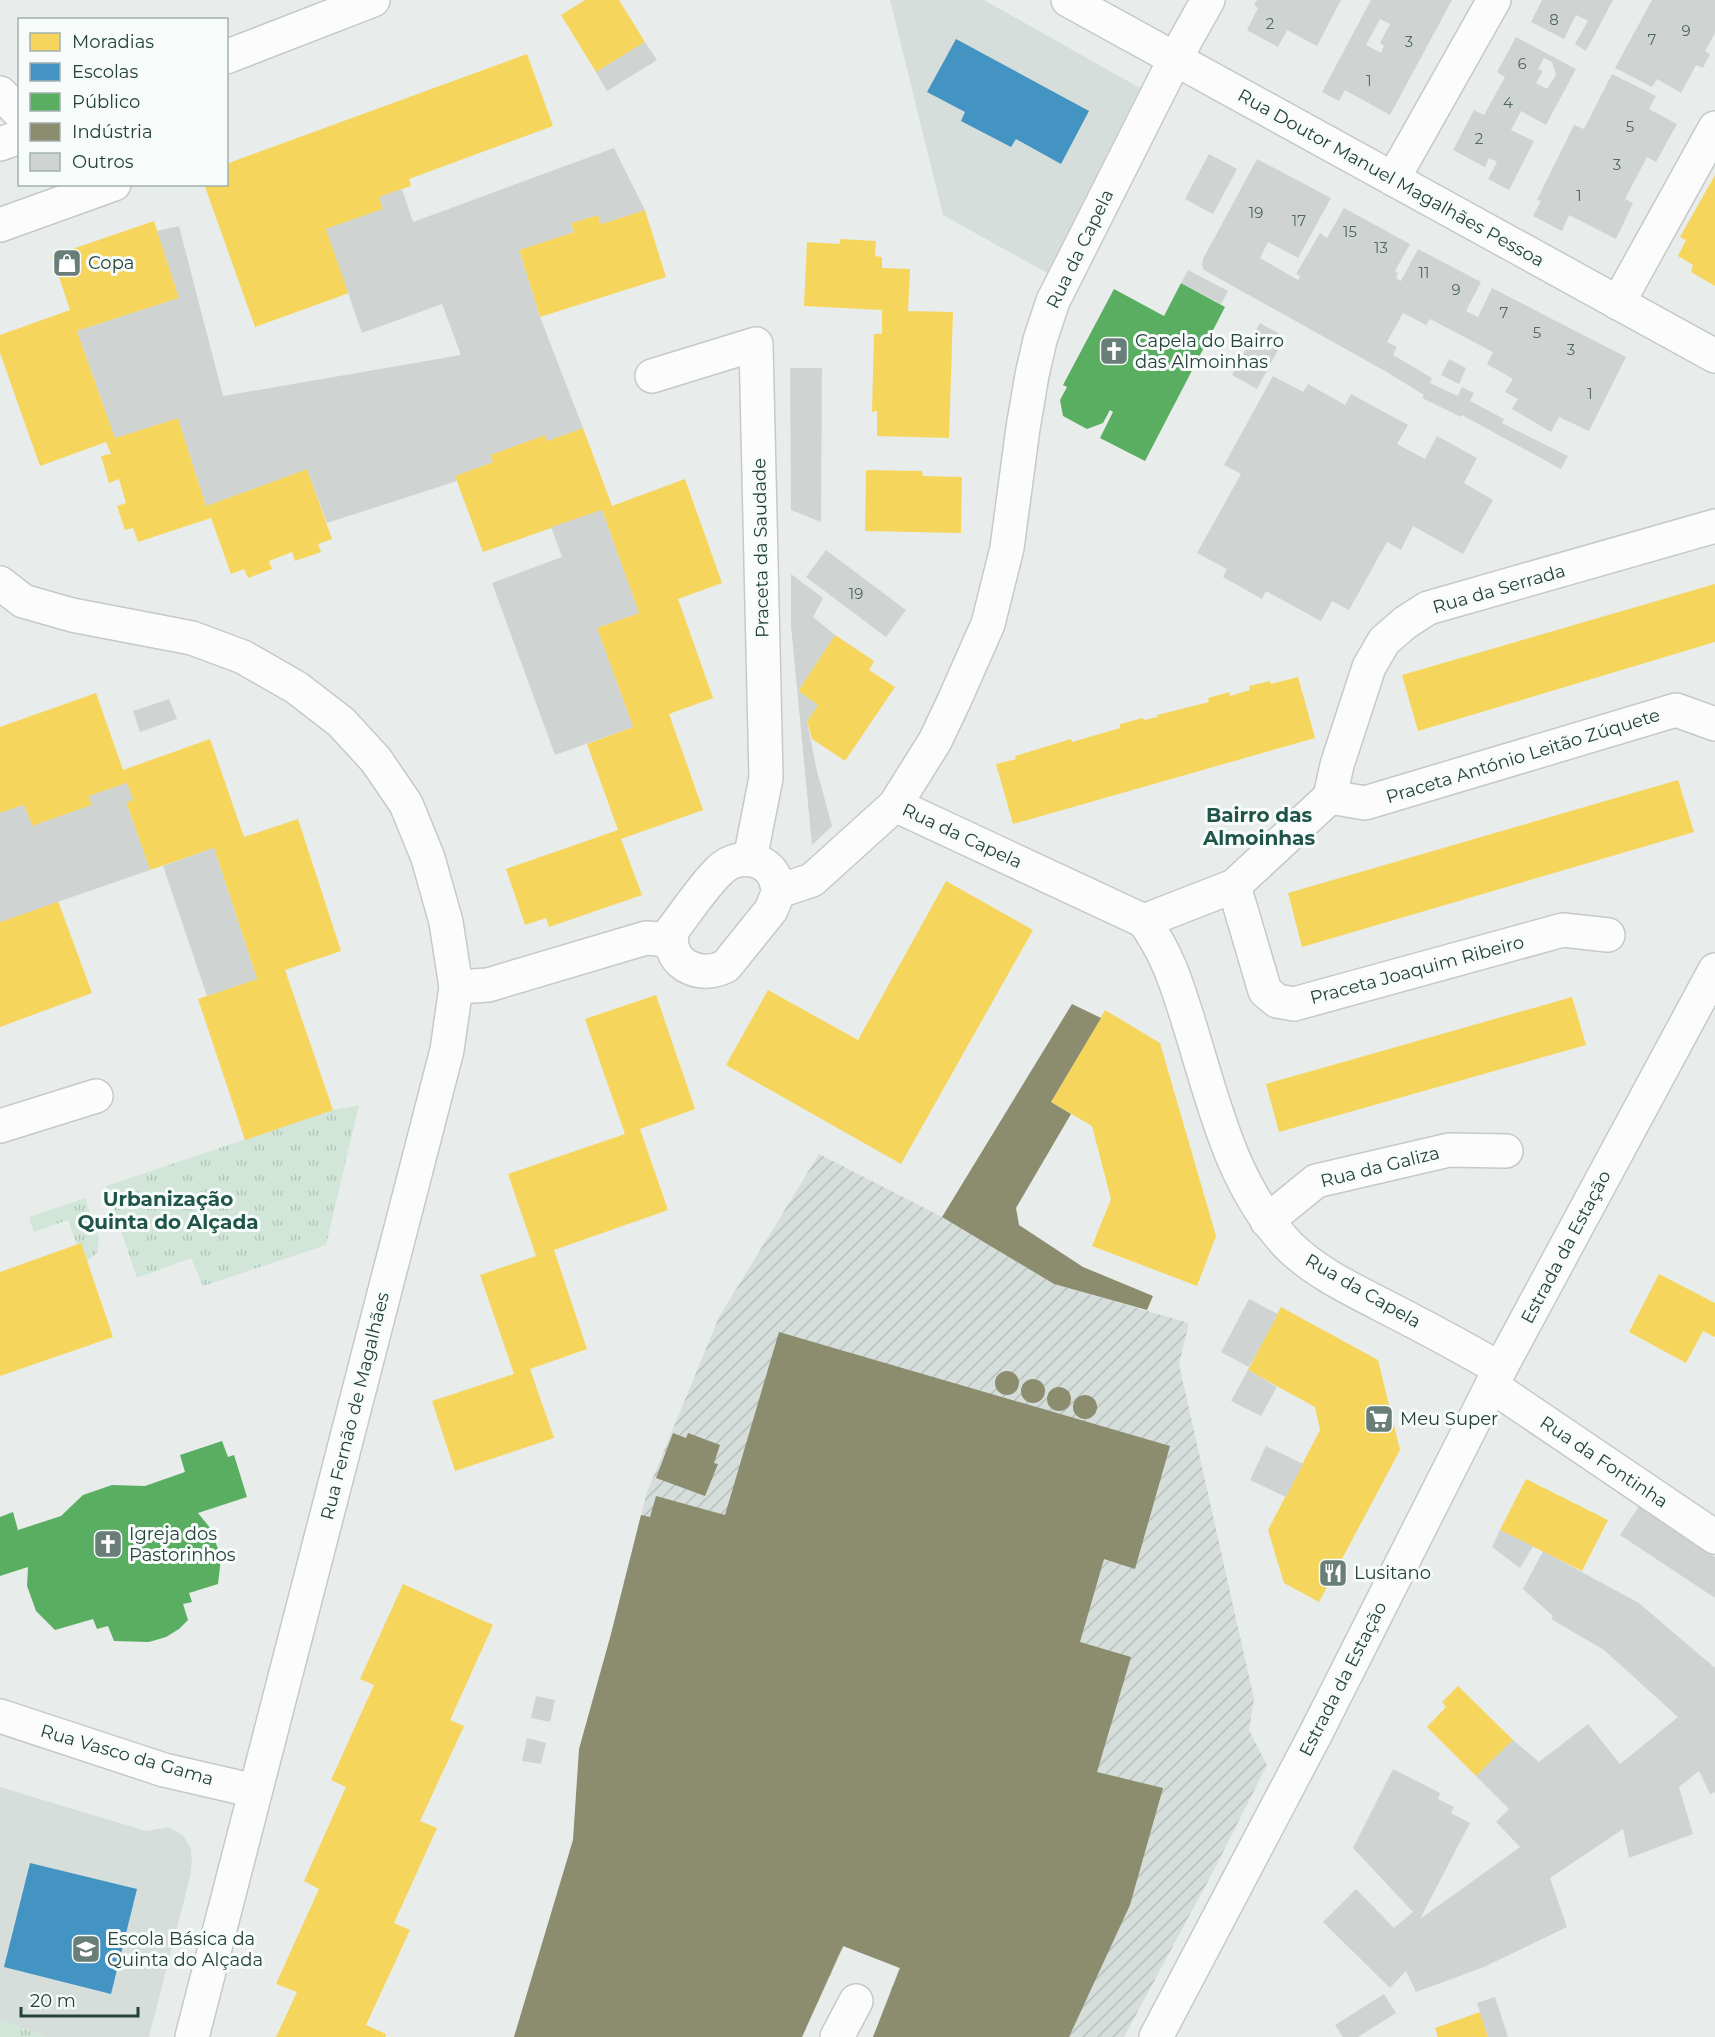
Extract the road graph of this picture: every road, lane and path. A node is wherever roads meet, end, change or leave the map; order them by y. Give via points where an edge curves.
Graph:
1 (373, 0) edge
2 (1068, 0) edge
3 (1208, 0) edge
4 (1494, 0) edge
5 (228, 56) edge
6 (1175, 59) junction
7 (0, 93) edge
8 (18, 111) edge
9 (1715, 128) edge
10 (18, 138) edge
11 (0, 144) edge
12 (1393, 179) junction
13 (108, 186) edge
14 (0, 225) edge
15 (1618, 303) junction
16 (1715, 356) edge
17 (652, 376) dead end
18 (1715, 526) edge
19 (8, 600) edge
20 (1715, 724) edge
21 (1330, 797) junction
22 (895, 805) junction
23 (750, 859) junction
24 (1234, 886) junction
25 (779, 891) junction
26 (1131, 915) junction
27 (1608, 935) dead end
28 (670, 940) junction
29 (1715, 970) edge
30 (456, 987) junction
31 (96, 1096) dead end
32 (0, 1126) edge
33 (1506, 1151) dead end
34 (1267, 1221) junction
35 (1496, 1378) junction
36 (1715, 1537) edge
37 (0, 1716) edge
38 (255, 1791) junction
39 (856, 2001) dead end
40 (192, 2037) edge
41 (837, 2037) edge
42 (1156, 2037) edge

1 - 5 street
2 - 6 street, Rua Doutor Manuel Magalhães Pessoa
3 - 6 street, Rua da Capela
4 - 12 street
6 - 12 street, Rua Doutor Manuel Magalhães Pessoa
6 - 22 street, Rua da Capela via 1053,301 1032,375 1008,548 988,624 935,741
7 - 8 street
9 - 15 street
10 - 11 street
12 - 15 street, Rua Doutor Manuel Magalhães Pessoa
13 - 14 street
15 - 16 street, Rua Doutor Manuel Magalhães Pessoa
17 - 23 street, Praceta da Saudade via 756,344 766,778
18 - 21 street, Rua da Serrada via 1428,608 1413,617 1384,641 1369,667 1336,765
19 - 30 street, Rua Fernão de Magalhães via 192,638 243,657 297,688 340,722 376,760 406,804 428,858 446,922
20 - 21 street, Praceta António Leitão Zúquete via 1676,710 1365,803
21 - 24 street
22 - 25 street via 812,880
22 - 26 street, Rua da Capela
23 - 25 street via 764,864 773,874
23 - 28 street via 732,862 720,870 673,929
24 - 26 street
24 - 27 street, Praceta Joaquim Ribeiro via 1265,991 1277,1001 1294,1004 1563,930
25 - 28 street via 771,910 726,966 716,971 687,966 674,952
26 - 34 street, Rua da Capela via 1161,944 1232,1157
28 - 30 street via 646,939 488,985
29 - 35 street, Estrada da Estação
30 - 38 street, Rua Fernão de Magalhães via 447,1050
31 - 32 street
33 - 34 street, Rua da Galiza via 1449,1150 1316,1181
34 - 35 street, Rua da Capela via 1315,1267 1469,1351
35 - 36 street, Rua da Fontinha
35 - 42 street, Estrada da Estação
37 - 38 street, Rua Vasco da Gama via 164,1770
38 - 40 street, Rua Fernão de Magalhães
39 - 41 street

